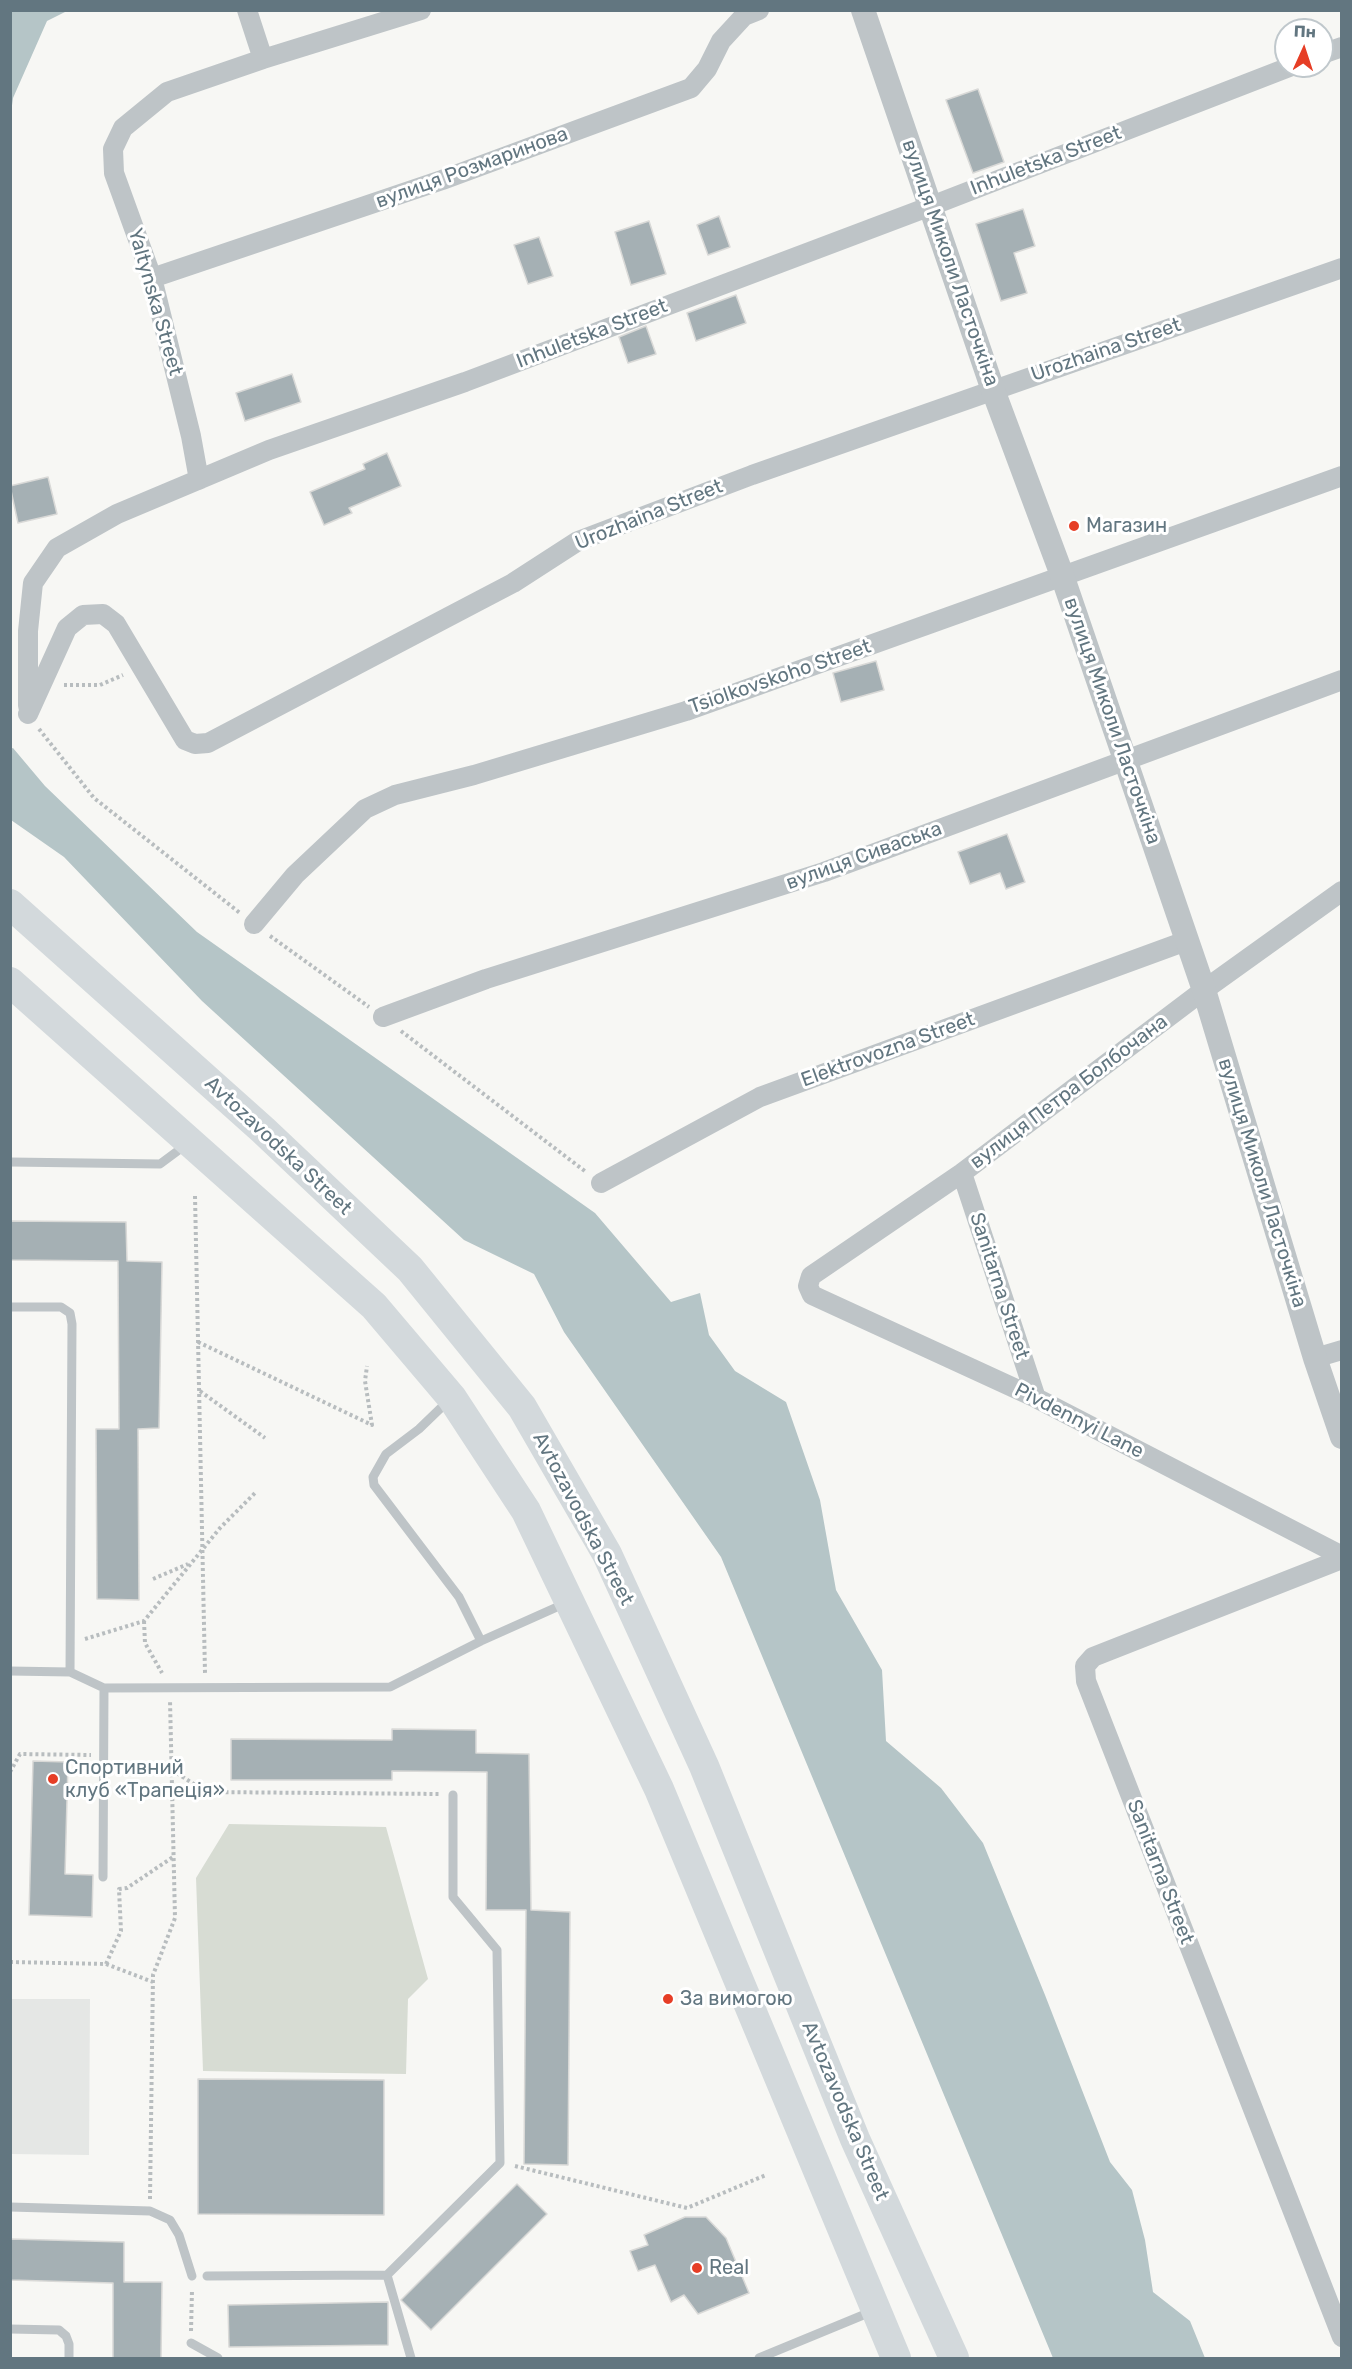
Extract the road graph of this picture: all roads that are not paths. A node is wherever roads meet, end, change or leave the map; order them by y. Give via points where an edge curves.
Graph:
1 (247, 10) edge
2 (421, 10) edge
3 (759, 10) edge
4 (864, 10) edge
5 (263, 59) junction
6 (1274, 73) edge
7 (931, 206) junction
8 (1341, 268) edge
9 (152, 278) junction
10 (993, 390) junction
11 (1341, 476) edge
12 (199, 480) junction
13 (1062, 575) junction
14 (1341, 680) edge
15 (28, 714) joint
16 (1126, 760) junction
17 (1341, 891) edge
18 (10, 904) edge
19 (254, 924) road end
20 (1186, 941) junction
21 (10, 982) edge
22 (1204, 990) junction
23 (382, 1017) road end
24 (191, 1141) junction
25 (10, 1162) edge
26 (962, 1173) junction
27 (601, 1183) road end
28 (812, 1295) joint
29 (10, 1307) edge
30 (1341, 1350) edge
31 (1315, 1359) junction
32 (452, 1398) junction
33 (1036, 1398) junction
34 (1341, 1437) edge
35 (1341, 1557) edge
36 (568, 1602) junction
37 (481, 1641) junction
38 (10, 1671) edge
39 (70, 1672) junction
40 (104, 1688) junction
41 (704, 1766) junction
42 (659, 1789) junction
43 (453, 1795) road end
44 (103, 1878) dead end
45 (10, 2207) edge
46 (387, 2275) junction
47 (192, 2276) road end
48 (207, 2276) dead end
49 (875, 2310) junction
50 (10, 2329) edge
51 (1341, 2337) edge
52 (191, 2343) road end
53 (69, 2358) edge
54 (218, 2358) edge
55 (411, 2358) edge
56 (759, 2358) edge
57 (896, 2358) edge
58 (954, 2358) edge

1 - 5 street
2 - 5 street
3 - 9 street, вулиця Розмаринова via 744,16 721,41 707,69 691,88 442,180
4 - 7 street, вулиця Миколи Ласточкіна
5 - 9 street, Yaltynska Street via 167,92 123,128 112,149 114,173
6 - 7 street, Inhuletska Street
7 - 10 street, вулиця Миколи Ласточкіна
7 - 12 street, Inhuletska Street via 465,382 269,450
8 - 10 street, Urozhaina Street
9 - 12 street, Yaltynska Street
10 - 13 street, вулиця Миколи Ласточкіна
10 - 15 street, Urozhaina Street via 578,541 513,583 207,742 195,744 185,740 116,624 103,614 83,615 67,628
11 - 13 street, Tsiolkovskoho Street
12 - 15 street, Inhuletska Street via 117,514 57,548 33,582 28,631
13 - 16 street, вулиця Миколи Ласточкіна
13 - 19 street, Tsiolkovskoho Street via 686,711 395,795 365,809 295,875
14 - 16 street, вулиця Сиваська
16 - 20 street, вулиця Миколи Ласточкіна
16 - 23 street, вулиця Сиваська via 824,872 486,979
17 - 22 street, вулиця Петра Болбочана
18 - 41 main road, Avtozavodska Street via 263,1130 410,1269 522,1407 607,1554
20 - 22 street, вулиця Миколи Ласточкіна
20 - 27 street, Elektrovozna Street via 760,1097
21 - 24 main road
22 - 26 street, вулиця Петра Болбочана
22 - 31 street, вулиця Миколи Ласточкіна
24 - 25 lane via 160,1164
24 - 32 main road via 374,1306
26 - 28 street, вулиця Петра Болбочана via 811,1276 808,1286
26 - 33 street, Sanitarna Street
28 - 33 street, Pivdennyi Lane
29 - 39 lane via 61,1307 70,1313 72,1324
30 - 31 street
31 - 34 street, вулиця Миколи Ласточкіна
32 - 36 main road via 526,1511
32 - 37 lane via 419,1430 386,1454 373,1477 374,1485 459,1597
33 - 35 street, Pivdennyi Lane
35 - 51 street, Sanitarna Street via 1093,1657 1085,1666 1086,1681
36 - 37 lane
36 - 42 main road
37 - 40 lane via 390,1687
38 - 39 lane
39 - 40 lane
40 - 44 lane
41 - 42 main road
41 - 58 main road, Avtozavodska Street via 855,2139
42 - 49 main road
43 - 46 lane via 453,1897 497,1950 500,2163
45 - 47 lane via 150,2211 170,2220
46 - 48 lane
46 - 55 lane
49 - 56 lane
49 - 57 main road
50 - 53 lane via 59,2330 69,2344
52 - 54 lane

